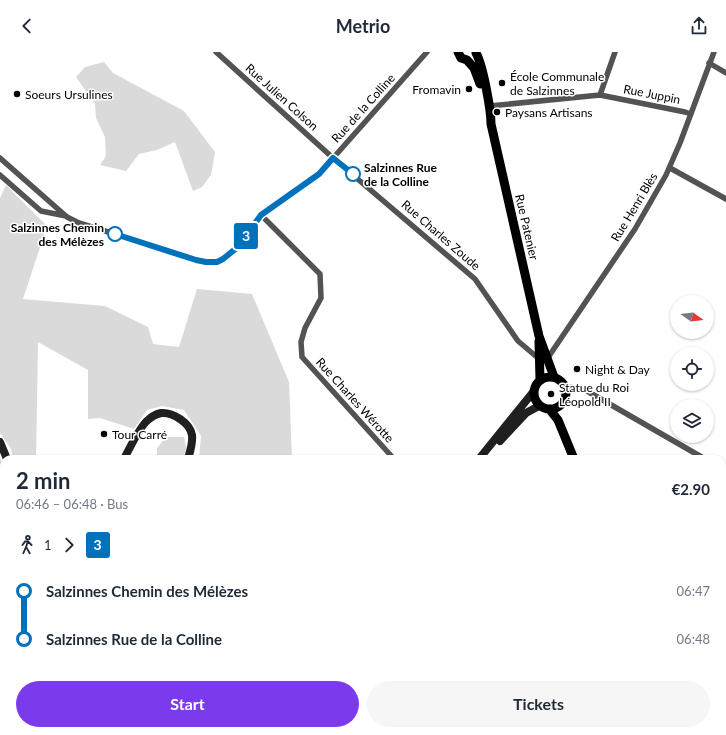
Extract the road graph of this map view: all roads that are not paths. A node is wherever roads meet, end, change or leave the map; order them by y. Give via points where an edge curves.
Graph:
1 (216, 52) edge
2 (427, 52) edge
3 (615, 52) edge
4 (714, 52) edge
5 (456, 53) edge
6 (476, 53) edge
7 (467, 60) junction
8 (709, 63) junction
9 (477, 66) junction
10 (726, 73) edge
11 (600, 95) junction
12 (489, 106) junction
13 (691, 114) junction
14 (491, 124) junction
15 (0, 158) edge
16 (333, 158) junction
17 (670, 168) junction
18 (0, 175) edge
19 (726, 199) edge
20 (261, 215) junction
21 (67, 216) junction
22 (543, 358) junction
23 (554, 377) junction
24 (540, 380) junction
25 (566, 387) junction
26 (534, 392) junction
27 (564, 403) junction
28 (539, 406) junction
29 (550, 410) junction
30 (0, 442) edge
31 (570, 447) junction
32 (5, 455) edge
33 (126, 455) edge
34 (189, 455) edge
35 (390, 455) edge
36 (483, 455) edge
37 (484, 455) edge
38 (573, 455) edge
39 (698, 455) edge

1 - 16 street, Rue Julien Colson
2 - 16 street, Rue de la Colline
3 - 11 street
4 - 8 street, Rue Henri Blès
5 - 7 main road
6 - 7 main road via 473,58
6 - 9 main road
7 - 9 main road
8 - 10 street
8 - 13 street, Rue Henri Blès
9 - 12 main road, Rue Patenier
9 - 14 main road, Rue Patenier
11 - 12 street, Rue Juppin
11 - 13 street, Rue Juppin
12 - 14 main road, Rue Patenier
13 - 17 street, Rue Henri Blès
14 - 22 main road, Rue Patenier
15 - 21 street
16 - 20 street, Rue de la Colline via 319,174
16 - 22 street, Rue Charles Zoude via 475,278 518,341
17 - 19 street
17 - 22 street, Rue Henri Blès via 635,230
18 - 21 street via 41,211
20 - 21 street, Rue de la Colline via 239,246 217,262 196,260 86,226
20 - 35 street, Rue Charles Wérotte via 320,274 321,298 304,328 301,342 302,357
22 - 23 main road, Rue Patenier
22 - 24 main road, Rue Patenier
23 - 24 main road
23 - 25 main road via 561,380
24 - 26 main road
25 - 27 main road
25 - 39 street via 587,391
26 - 28 main road
26 - 36 main road
27 - 29 main road
27 - 31 main road via 564,418
28 - 29 main road
28 - 37 main road via 526,413
29 - 31 main road via 558,420
30 - 32 main road
31 - 38 main road
33 - 34 main road via 147,420 159,413 166,413 182,420 192,434

